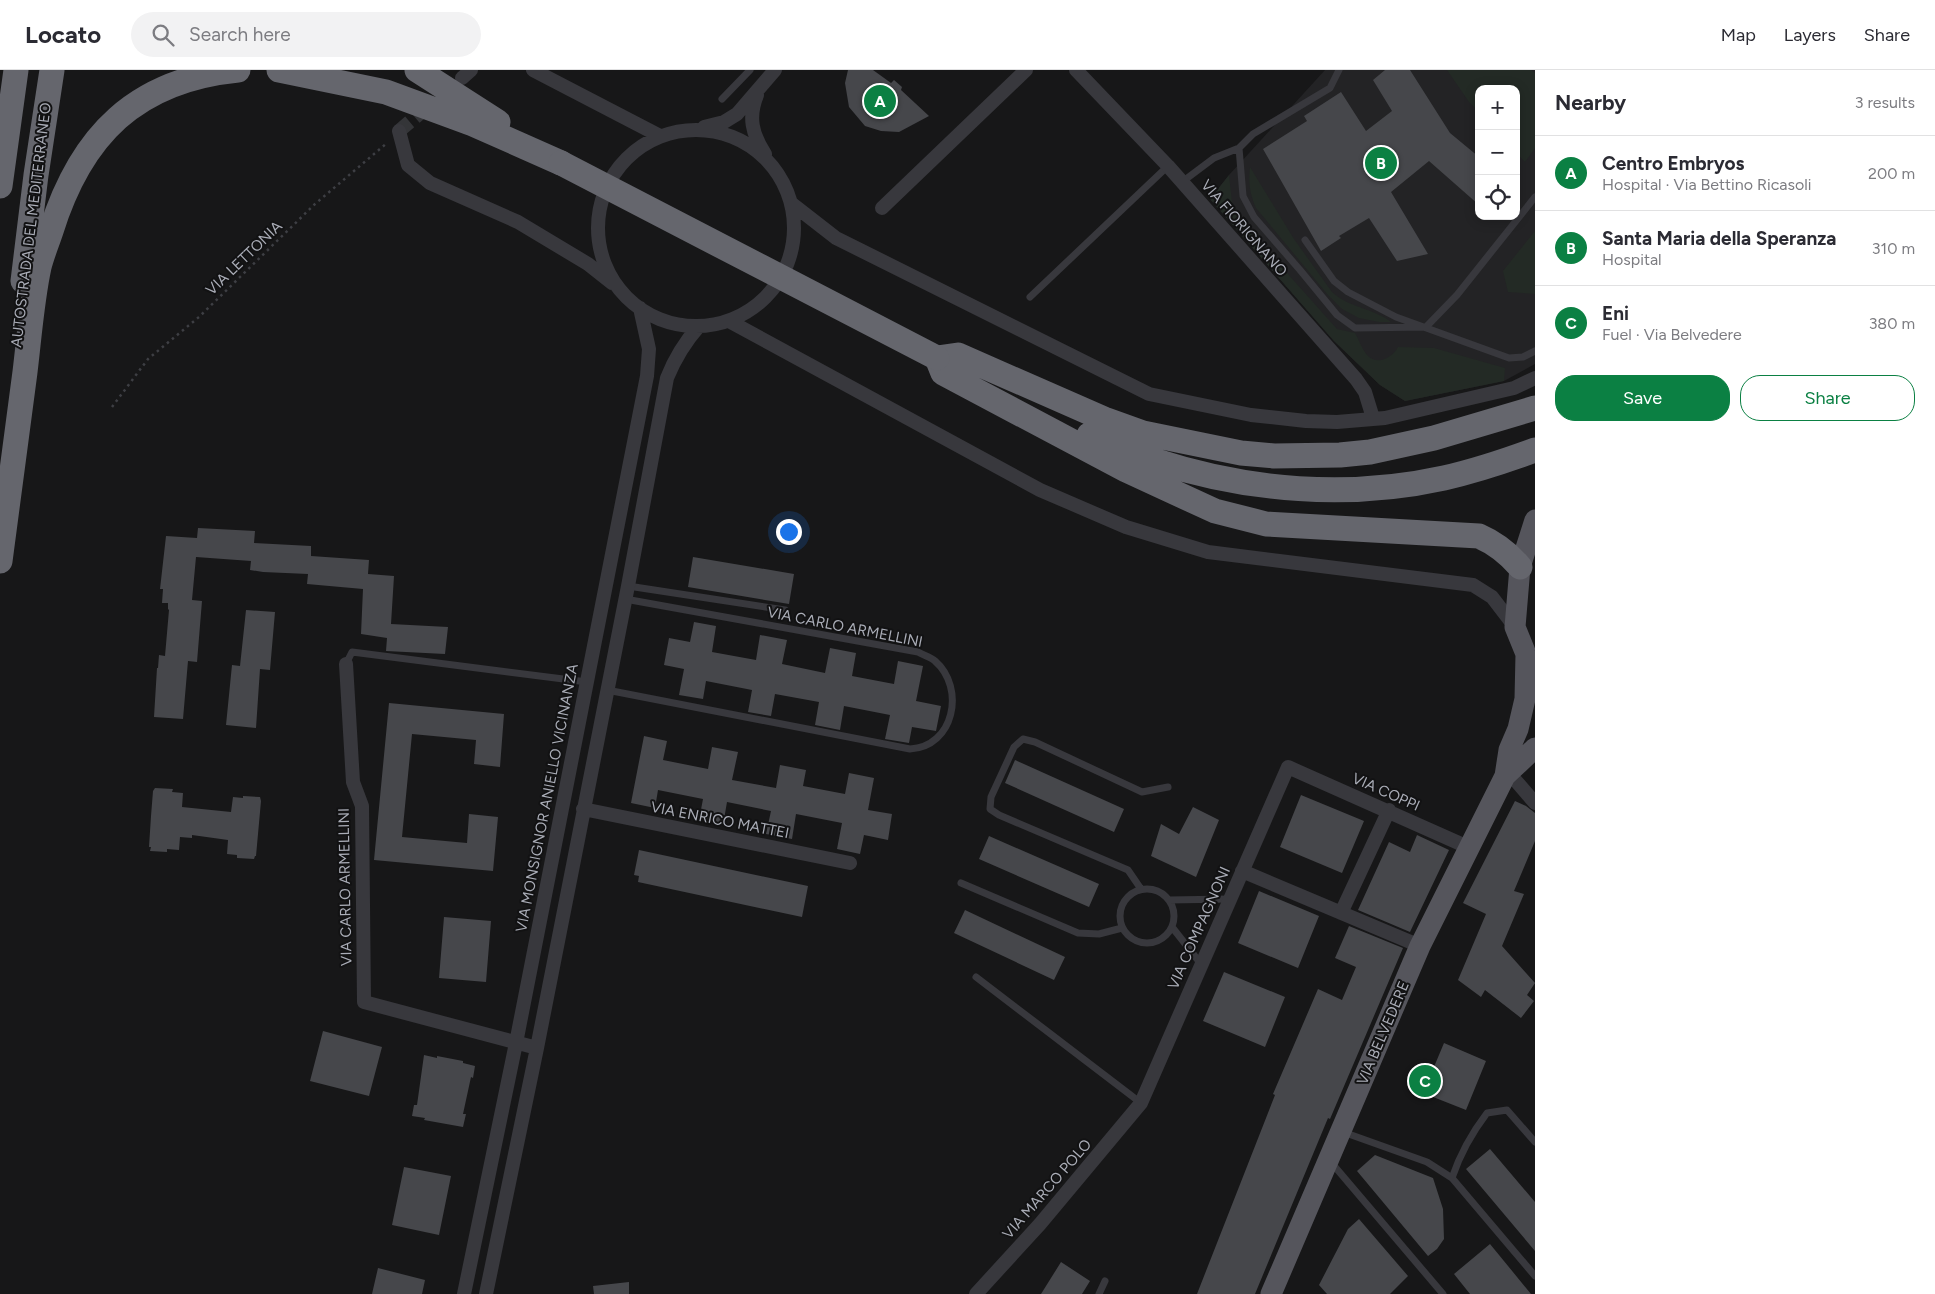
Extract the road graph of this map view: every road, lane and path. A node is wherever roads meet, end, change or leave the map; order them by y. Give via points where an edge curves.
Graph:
1 (16, 70) edge
2 (52, 70) edge
3 (238, 70) edge
4 (279, 70) edge
5 (371, 70) edge
6 (418, 70) edge
7 (533, 70) edge
8 (750, 70) edge
9 (775, 70) edge
10 (1026, 70) edge
11 (1076, 70) edge
12 (1339, 70) edge
13 (761, 85) junction
14 (722, 99) dead end
15 (473, 124) junction
16 (697, 129) junction
17 (399, 131) joint
18 (660, 136) junction
19 (1240, 148) junction
20 (561, 163) junction
21 (770, 163) junction
22 (1168, 166) junction
23 (1182, 182) junction
24 (0, 186) edge
25 (1535, 197) edge
26 (791, 203) junction
27 (882, 208) dead end
28 (1305, 240) dead end
29 (619, 289) junction
30 (1030, 297) dead end
31 (640, 308) junction
32 (729, 321) junction
33 (699, 326) junction
34 (1426, 327) junction
35 (1535, 351) edge
36 (937, 358) junction
37 (1535, 378) edge
38 (112, 407) dead end
39 (1535, 408) edge
40 (1379, 418) junction
41 (1535, 450) edge
42 (0, 470) edge
43 (1535, 520) edge
44 (0, 560) edge
45 (1520, 567) junction
46 (627, 593) junction
47 (785, 610) dead end
48 (1515, 627) junction
49 (1531, 660) edge
50 (346, 664) joint
51 (587, 682) junction
52 (607, 690) junction
53 (1535, 748) edge
54 (1288, 766) joint
55 (1505, 776) junction
56 (1168, 787) dead end
57 (1535, 803) edge
58 (584, 809) junction
59 (1389, 810) junction
60 (1470, 848) junction
61 (850, 863) dead end
62 (1242, 871) junction
63 (961, 883) dead end
64 (1141, 889) junction
65 (1230, 899) junction
66 (1169, 900) junction
67 (1341, 913) junction
68 (1172, 927) junction
69 (1122, 928) junction
70 (1420, 946) junction
71 (1201, 964) junction
72 (976, 976) dead end
73 (516, 1043) junction
74 (537, 1048) junction
75 (1141, 1103) junction
76 (1341, 1131) junction
77 (1535, 1142) edge
78 (1329, 1159) junction
79 (1452, 1178) junction
80 (1535, 1276) edge
81 (1105, 1281) dead end
82 (464, 1294) edge
83 (486, 1294) edge
84 (976, 1294) edge
85 (1099, 1294) edge
86 (1271, 1294) edge
87 (1443, 1294) edge

1 - 24 highway
2 - 42 highway, AUTOSTRADA DEL MEDITERRANEO
3 - 44 highway via 212,72 142,98 92,143 75,171 59,204 39,267
4 - 15 highway via 386,92
5 - 15 highway
6 - 20 highway
7 - 18 street
8 - 14 lane
9 - 13 street
10 - 27 street
11 - 22 street, VIA FIORIGNANO
12 - 19 lane via 1330,88 1253,134
13 - 16 street via 737,114 724,122
13 - 21 street via 751,119 757,142
15 - 20 highway
16 - 18 street
16 - 21 street via 734,137 754,148
17 - 29 street via 408,165 430,183 518,222 588,264
17 - 38 path, VIA LETTONIA via 315,204 199,318 148,359
18 - 29 street via 627,157 604,194 598,238 605,265
19 - 23 lane via 1214,158
19 - 34 lane via 1243,196 1254,217 1337,315 1355,328
20 - 36 highway, bridge
21 - 26 street via 783,182
22 - 23 street, VIA FIORIGNANO
22 - 30 lane
23 - 40 street, VIA FIORIGNANO via 1356,379
25 - 34 lane via 1457,295
26 - 32 street via 794,226 792,250 785,270 760,303
26 - 40 street via 836,238 1149,394 1251,415 1306,422
28 - 34 lane via 1334,281 1348,292 1396,317
29 - 31 street
31 - 33 street via 668,322
31 - 51 street, VIA MONSIGNOR ANIELLO VICINANZA via 649,349 647,376
32 - 33 street
32 - 48 street via 1040,490 1126,527 1208,552 1473,585 1492,597
33 - 46 street via 674,359 667,378
34 - 35 lane via 1509,358 1523,357
36 - 39 highway via 958,355 1143,433 1241,453 1340,455 1370,452 1434,438
36 - 41 highway via 1092,437 1193,473 1249,484 1322,490 1386,487 1444,478
36 - 45 highway via 943,374 1102,458 1215,511 1281,525 1478,536 1491,541
37 - 40 street via 1514,388
43 - 45 main road
45 - 48 main road
46 - 47 lane
46 - 52 street
46 - 52 lane, VIA CARLO ARMELLINI via 918,652 939,665 953,692 954,703 942,734 931,744 910,749
48 - 49 main road
49 - 55 main road via 1525,699 1509,750
50 - 51 lane, VIA CARLO ARMELLINI via 352,652
50 - 73 street, VIA CARLO ARMELLINI via 353,782 362,806 364,1002
51 - 73 street, VIA MONSIGNOR ANIELLO VICINANZA
52 - 58 street
53 - 55 main road
54 - 59 street, VIA COPPI
54 - 62 street, VIA COMPAGNONI
55 - 57 street via 1516,782
55 - 60 main road, VIA BELVEDERE
56 - 64 lane via 1142,792 1023,739 1014,747 991,797 990,809 999,815 1128,870
58 - 61 street, VIA ENRICO MATTEI
58 - 74 street
59 - 60 street, VIA COPPI
59 - 67 street
60 - 70 main road, VIA BELVEDERE
62 - 65 street, VIA COMPAGNONI
62 - 67 street
63 - 69 lane via 1078,933 1099,934
64 - 66 lane via 1152,888
64 - 69 lane via 1132,892 1121,905 1119,919
65 - 66 lane
65 - 71 street, VIA COMPAGNONI
66 - 68 lane via 1173,908
67 - 70 street
68 - 69 lane via 1164,938 1144,943 1135,941
68 - 71 lane
70 - 76 main road, VIA BELVEDERE
71 - 75 street, VIA COMPAGNONI
72 - 75 lane
73 - 74 street, VIA CARLO ARMELLINI
73 - 82 street, VIA MONSIGNOR ANIELLO VICINANZA
74 - 83 street
75 - 84 street, VIA MARCO POLO via 1040,1224
76 - 78 main road, VIA BELVEDERE
76 - 79 lane via 1426,1162
77 - 79 lane via 1507,1110 1487,1113 1472,1133
78 - 86 main road, VIA BELVEDERE
78 - 87 lane
79 - 80 lane
81 - 85 lane

